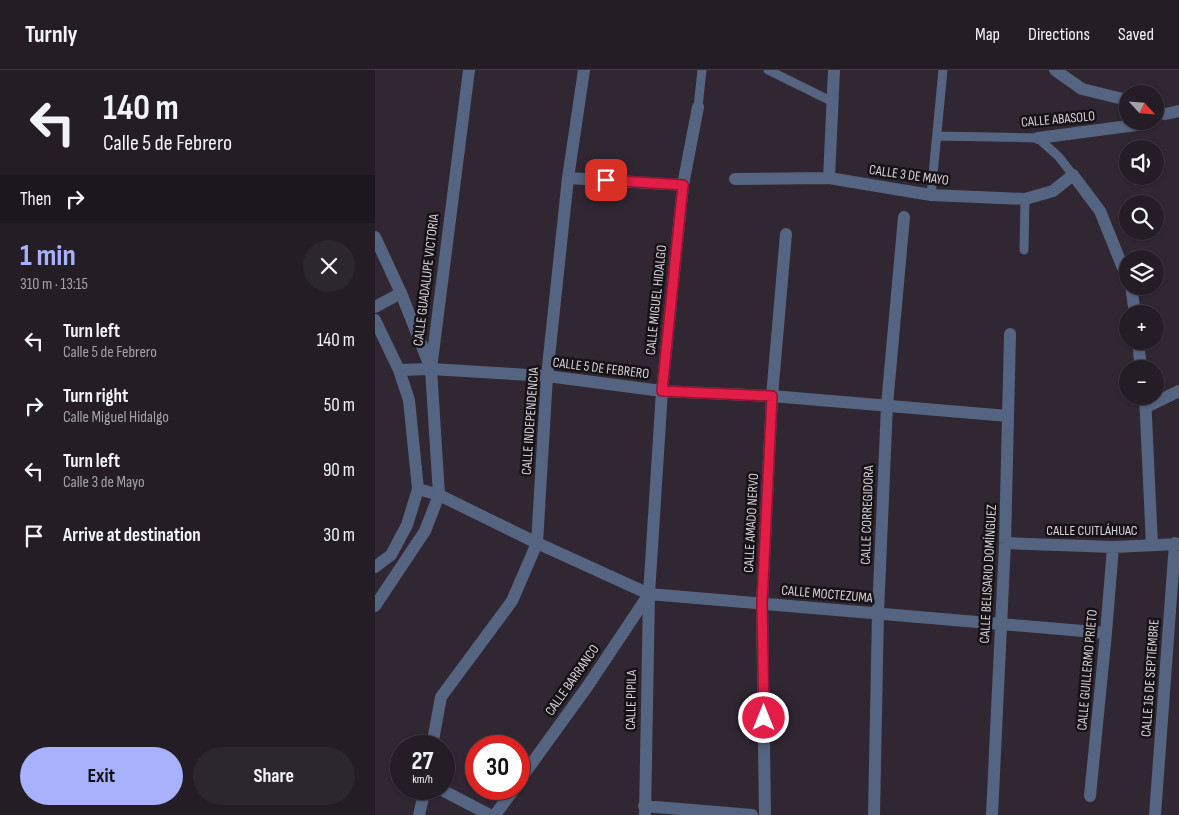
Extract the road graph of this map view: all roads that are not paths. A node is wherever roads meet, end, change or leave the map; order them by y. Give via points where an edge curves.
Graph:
1 (469, 70) edge
2 (584, 70) edge
3 (702, 70) edge
4 (768, 70) edge
5 (834, 70) edge
6 (943, 70) edge
7 (1055, 70) edge
8 (1119, 98) edge
9 (833, 102) junction
10 (698, 107) joint
11 (1179, 111) edge
12 (1164, 114) edge
13 (1119, 127) edge
14 (937, 136) junction
15 (1038, 138) junction
16 (1073, 176) junction
17 (568, 178) junction
18 (829, 178) junction
19 (735, 179) dead end
20 (683, 185) junction
21 (931, 195) junction
22 (1025, 199) junction
23 (904, 217) dead end
24 (786, 234) dead end
25 (375, 237) edge
26 (1024, 250) dead end
27 (1119, 259) edge
28 (401, 293) junction
29 (375, 307) edge
30 (375, 320) edge
31 (1011, 334) dead end
32 (431, 369) junction
33 (399, 370) junction
34 (547, 376) junction
35 (662, 391) junction
36 (1179, 392) edge
37 (772, 396) junction
38 (1164, 396) edge
39 (1145, 405) edge
40 (887, 406) junction
41 (1008, 416) junction
42 (417, 489) junction
43 (439, 495) junction
44 (537, 543) junction
45 (1005, 543) junction
46 (1177, 543) edge
47 (1152, 545) junction
48 (1113, 547) junction
49 (375, 567) edge
50 (649, 594) junction
51 (762, 603) junction
52 (375, 606) edge
53 (878, 613) junction
54 (1000, 624) junction
55 (1106, 633) junction
56 (434, 735) edge
57 (530, 767) edge
58 (1090, 796) dead end
59 (455, 797) edge
60 (422, 800) edge
61 (505, 800) edge
62 (642, 812) edge
63 (419, 815) edge
64 (490, 815) edge
65 (495, 815) edge
66 (752, 815) edge
67 (765, 815) edge
68 (874, 815) edge
69 (992, 815) edge
70 (1155, 815) edge

1 - 32 street, CALLE GUADALUPE VICTORIA
2 - 17 street, CALLE INDEPENDENCIA
3 - 10 lane, CALLE MIGUEL HIDALGO
4 - 9 lane
5 - 9 street
6 - 14 lane
7 - 8 street via 1082,89
9 - 18 street
10 - 20 street, CALLE MIGUEL HIDALGO
11 - 12 street
13 - 15 street, CALLE ABASOLO
14 - 15 lane, CALLE ABASOLO
14 - 21 lane
15 - 16 lane via 1059,157
16 - 22 street, CALLE 3 DE MAYO via 1053,191
16 - 27 street via 1099,210
17 - 20 street
17 - 34 street, CALLE INDEPENDENCIA
18 - 19 street, CALLE 3 DE MAYO
18 - 21 street, CALLE 3 DE MAYO
20 - 35 street, CALLE MIGUEL HIDALGO
21 - 22 street, CALLE 3 DE MAYO
22 - 26 lane
23 - 40 street, CALLE CORREGIDORA
24 - 37 street, CALLE AMADO NERVO
25 - 28 street
28 - 29 street
28 - 32 street
30 - 33 street
31 - 41 street, CALLE BELISARIO DOMÍNGUEZ
32 - 33 street, CALLE 5 DE FEBRERO
32 - 34 street, CALLE 5 DE FEBRERO
32 - 43 street, CALLE GUADALUPE VICTORIA
33 - 42 street via 409,400
34 - 35 street, CALLE 5 DE FEBRERO
34 - 44 street, CALLE INDEPENDENCIA
35 - 37 street, CALLE 5 DE FEBRERO
35 - 50 street, CALLE MIGUEL HIDALGO
36 - 38 street
37 - 40 street, CALLE 5 DE FEBRERO
37 - 51 street, CALLE AMADO NERVO
39 - 47 street
40 - 41 street, CALLE 5 DE FEBRERO
40 - 53 street, CALLE CORREGIDORA
41 - 45 street, CALLE BELISARIO DOMÍNGUEZ
42 - 43 street, CALLE MOCTEZUMA
42 - 49 street via 407,525 391,555
43 - 44 street, CALLE MOCTEZUMA
43 - 52 street via 425,531
44 - 50 street, CALLE MOCTEZUMA
44 - 56 street, CALLE INDEPENDENCIA via 513,601 441,697
45 - 48 street, CALLE CUITLÁHUAC
45 - 54 street, CALLE BELISARIO DOMÍNGUEZ
46 - 47 street, CALLE CUITLÁHUAC
46 - 70 street, CALLE 16 DE SEPTIEMBRE
47 - 48 street, CALLE CUITLÁHUAC
48 - 55 street, CALLE GUILLERMO PRIETO
50 - 51 street, CALLE MOCTEZUMA
50 - 57 street, CALLE BARRANCO
50 - 62 street, CALLE PIPILA
51 - 53 street, CALLE MOCTEZUMA
51 - 67 street, CALLE AMADO NERVO
53 - 54 street, CALLE MOCTEZUMA
53 - 68 street, CALLE CORREGIDORA
54 - 55 street, CALLE MOCTEZUMA
54 - 69 street, CALLE BELISARIO DOMÍNGUEZ
55 - 58 street, CALLE GUILLERMO PRIETO
59 - 64 street
60 - 63 street
61 - 65 street
62 - 66 street

